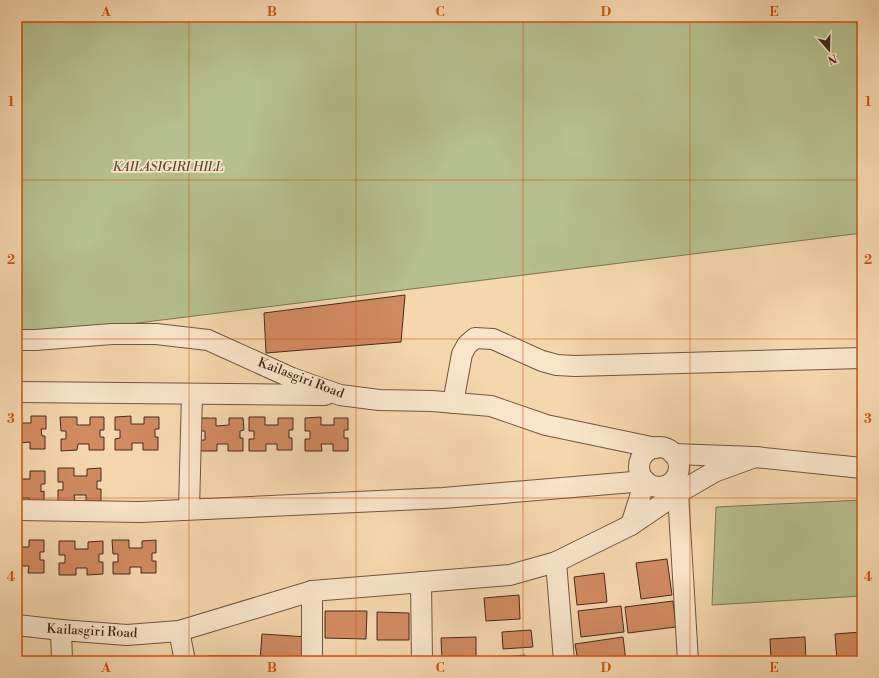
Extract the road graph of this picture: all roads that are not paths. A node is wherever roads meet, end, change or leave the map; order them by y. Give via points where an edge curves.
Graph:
1 (17, 340) edge
2 (862, 358) edge
3 (17, 392) edge
4 (192, 394) junction
5 (340, 395) junction
6 (453, 403) junction
7 (619, 440) junction
8 (664, 451) junction
9 (755, 457) junction
10 (862, 468) edge
11 (642, 473) junction
12 (676, 487) junction
13 (189, 509) junction
14 (17, 510) edge
15 (631, 525) junction
16 (556, 562) junction
17 (421, 582) junction
18 (312, 591) junction
19 (17, 625) edge
20 (61, 630) junction
21 (179, 631) junction
22 (62, 661) edge
23 (185, 661) edge
24 (312, 661) edge
25 (422, 661) edge
26 (564, 661) edge
27 (688, 661) edge

1 - 5 street, Kailasgiri Road via 156,334 208,340 292,378
2 - 6 street via 569,366 542,361 493,338 475,338 466,345 462,354
3 - 4 street
4 - 5 street
4 - 13 street
5 - 6 street, Kailasgiri Road via 379,400
6 - 7 street, Kailasgiri Road via 491,406 546,425
7 - 8 street, Kailasgiri Road
7 - 11 street
8 - 9 street, Kailasgiri Road
8 - 11 street via 645,453
8 - 12 street via 678,464
9 - 10 street, Kailasgiri Road
9 - 12 street
11 - 12 street via 655,487
11 - 13 street via 443,498
11 - 15 street
12 - 15 street, Kailasgiri Road
12 - 27 street
13 - 14 street via 140,512
15 - 16 street, Kailasgiri Road
16 - 17 street, Kailasgiri Road via 510,575
16 - 26 street
17 - 18 street, Kailasgiri Road
17 - 25 street
18 - 21 street, Kailasgiri Road
18 - 24 street
19 - 20 street, Kailasgiri Road
20 - 21 street, Kailasgiri Road via 127,635
20 - 22 street
21 - 23 street

